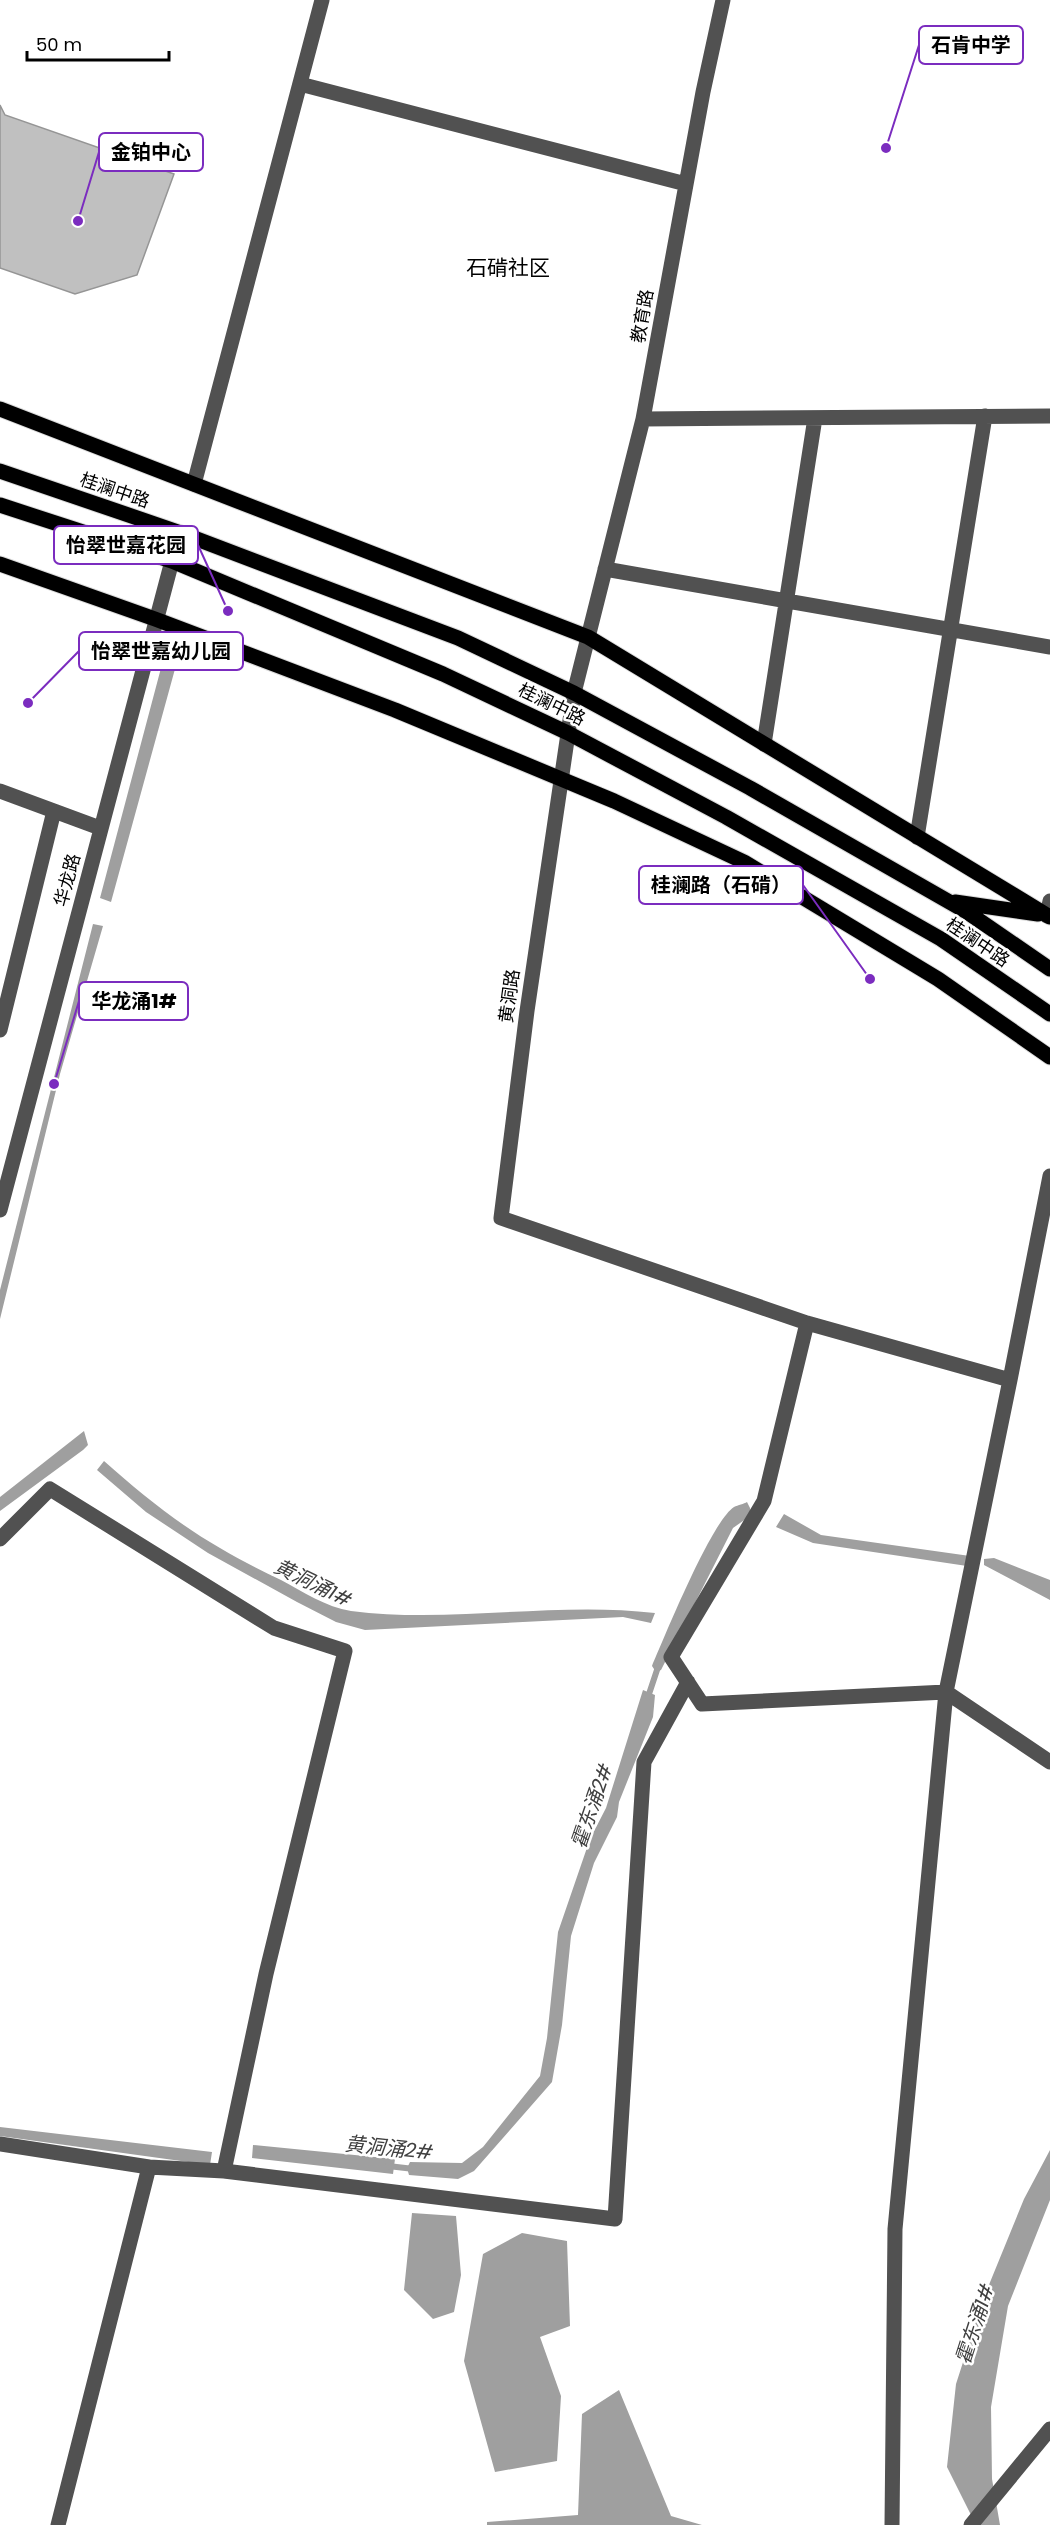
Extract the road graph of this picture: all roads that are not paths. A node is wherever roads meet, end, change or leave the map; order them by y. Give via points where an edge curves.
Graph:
1 (322, 0) edge
2 (723, 0) edge
3 (300, 84) junction
4 (686, 184) junction
5 (0, 409) edge
6 (985, 416) junction
7 (1050, 416) edge
8 (815, 418) junction
9 (643, 419) junction
10 (0, 471) edge
11 (194, 484) junction
12 (0, 505) edge
13 (172, 561) junction
14 (0, 564) edge
15 (605, 569) junction
16 (786, 601) junction
17 (155, 619) junction
18 (950, 630) junction
19 (588, 637) junction
20 (1050, 647) edge
21 (574, 693) junction
22 (568, 733) junction
23 (764, 744) junction
24 (561, 779) junction
25 (0, 791) edge
26 (54, 811) junction
27 (100, 828) junction
28 (917, 837) junction
29 (948, 901) junction
30 (1049, 911) edge
31 (1050, 969) edge
32 (1050, 1014) edge
33 (0, 1030) edge
34 (1050, 1057) edge
35 (1050, 1176) edge
36 (0, 1210) edge
37 (807, 1323) junction
38 (1010, 1380) junction
39 (0, 1539) edge
40 (688, 1682) junction
41 (946, 1692) junction
42 (1050, 1762) edge
43 (0, 2144) edge
44 (149, 2167) junction
45 (224, 2171) junction
46 (1050, 2429) edge
47 (58, 2525) edge
48 (892, 2525) edge
49 (971, 2525) edge

1 - 3 street
2 - 4 street, 教育路
3 - 4 street
3 - 11 street
4 - 9 street, 教育路
5 - 11 main road
6 - 7 street
6 - 8 street
6 - 18 street
8 - 9 street
8 - 16 street
9 - 15 street, 教育路
10 - 21 main road, 桂澜中路 via 181,533 447,634
11 - 19 main road
12 - 13 main road, 桂澜中路
13 - 17 street, 华龙路
13 - 22 main road, 桂澜中路 via 443,674
14 - 17 main road
15 - 16 street
15 - 19 street, 教育路
16 - 18 street
16 - 23 street
17 - 24 main road via 395,710
17 - 27 street, 华龙路
18 - 20 street
18 - 28 street
19 - 21 street, 教育路
19 - 23 main road
21 - 22 street, 黄洞路
21 - 29 main road, 桂澜中路
22 - 24 street, 黄洞路
22 - 32 main road, 桂澜中路 via 726,817 940,939
23 - 28 main road
24 - 34 main road via 744,862 938,979
24 - 37 street, 黄洞路 via 526,1011 501,1218
25 - 26 street
26 - 27 street
26 - 33 street
27 - 36 street, 华龙路
28 - 30 main road
29 - 30 main road
29 - 31 main road, 桂澜中路
35 - 38 street
37 - 38 street
37 - 40 street via 764,1500 671,1657
38 - 41 street
39 - 45 street via 50,1489 274,1628 345,1651 266,1974
40 - 41 street via 702,1704
40 - 45 street via 644,1762 615,2219
41 - 42 street
41 - 48 street via 895,2229
43 - 44 street
44 - 45 street
44 - 47 street
46 - 49 street

